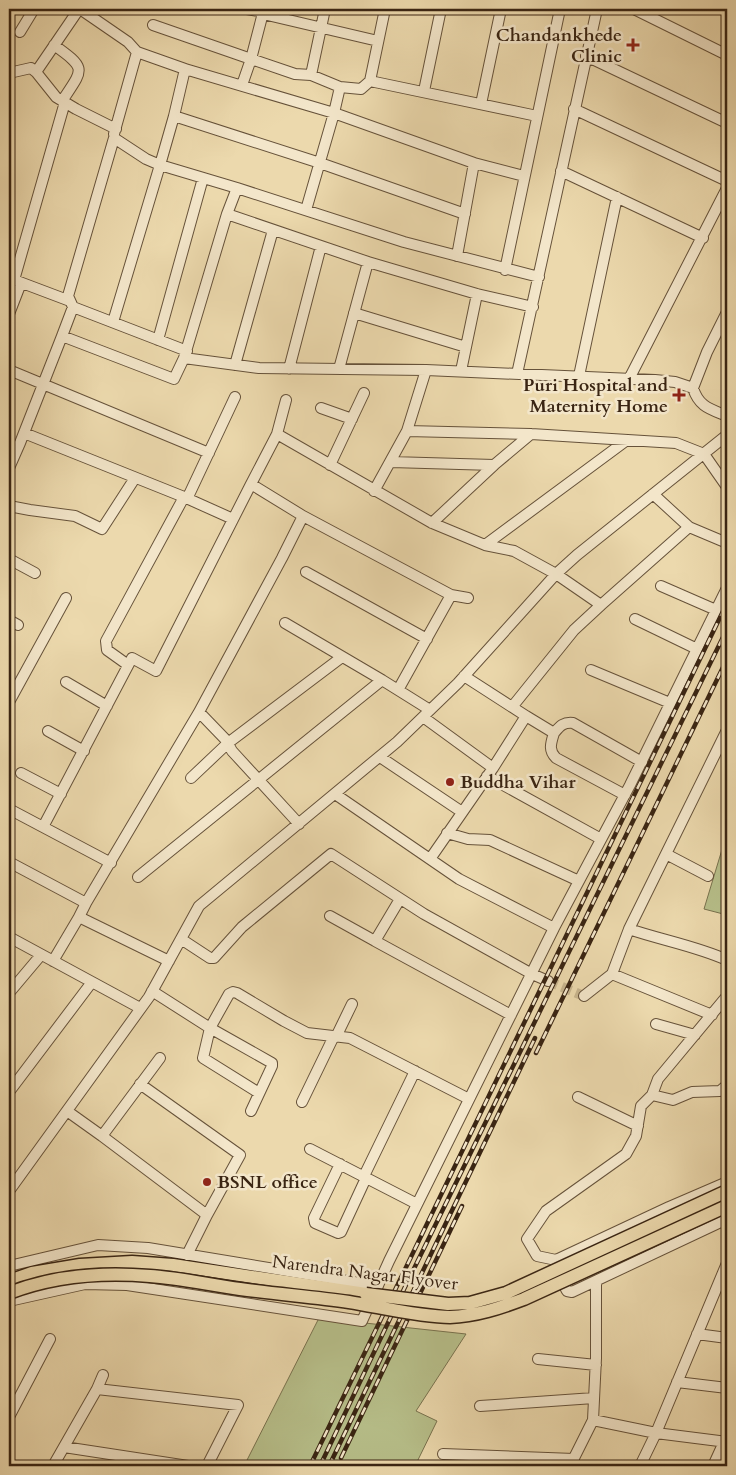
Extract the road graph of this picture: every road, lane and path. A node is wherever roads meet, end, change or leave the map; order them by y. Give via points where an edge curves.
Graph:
1 (34, 9) edge
2 (79, 9) edge
3 (247, 9) edge
4 (325, 9) edge
5 (384, 9) edge
6 (441, 9) edge
7 (502, 9) edge
8 (560, 9) edge
9 (597, 9) edge
10 (634, 9) edge
11 (722, 9) edge
12 (727, 10) edge
13 (264, 12) edge
14 (153, 25) dead end
15 (321, 26) junction
16 (20, 32) dead end
17 (378, 41) junction
18 (54, 45) junction
19 (137, 52) junction
20 (727, 55) edge
21 (586, 56) junction
22 (251, 59) junction
23 (185, 69) junction
24 (36, 72) junction
25 (311, 74) junction
26 (9, 75) edge
27 (370, 81) junction
28 (242, 85) junction
29 (340, 87) junction
30 (424, 91) junction
31 (63, 101) junction
32 (481, 104) junction
33 (574, 109) junction
34 (334, 113) junction
35 (174, 116) junction
36 (537, 116) junction
37 (727, 123) edge
38 (115, 133) junction
39 (320, 163) junction
40 (474, 163) junction
41 (160, 165) junction
42 (561, 171) junction
43 (524, 176) junction
44 (203, 178) junction
45 (727, 181) edge
46 (237, 188) junction
47 (727, 188) edge
48 (617, 197) junction
49 (306, 210) junction
50 (227, 214) junction
51 (465, 214) junction
52 (273, 230) junction
53 (703, 238) junction
54 (321, 246) junction
55 (457, 256) junction
56 (368, 262) junction
57 (505, 270) junction
58 (540, 277) junction
59 (15, 281) edge
60 (477, 294) junction
61 (72, 304) junction
62 (533, 307) junction
63 (727, 312) edge
64 (354, 313) junction
65 (9, 314) edge
66 (113, 322) junction
67 (62, 336) junction
68 (158, 340) junction
69 (466, 347) junction
70 (185, 355) junction
71 (235, 365) junction
72 (289, 369) junction
73 (339, 369) junction
74 (9, 370) edge
75 (426, 370) junction
76 (461, 372) junction
77 (517, 374) junction
78 (579, 376) junction
79 (629, 379) junction
80 (43, 386) junction
81 (693, 388) junction
82 (364, 393) dead end
83 (235, 397) dead end
84 (286, 400) dead end
85 (321, 408) dead end
86 (727, 416) edge
87 (352, 419) junction
88 (407, 431) junction
89 (24, 433) junction
90 (277, 434) junction
91 (531, 434) junction
92 (727, 435) edge
93 (627, 440) junction
94 (209, 453) junction
95 (704, 454) junction
96 (392, 462) junction
97 (330, 465) junction
98 (494, 465) junction
99 (9, 468) edge
100 (135, 478) junction
101 (251, 484) junction
102 (727, 487) edge
103 (374, 491) junction
104 (653, 494) junction
105 (185, 498) junction
106 (9, 506) edge
107 (303, 516) junction
108 (233, 520) junction
109 (432, 523) junction
110 (689, 527) junction
111 (727, 543) edge
112 (485, 544) junction
113 (9, 559) edge
114 (306, 572) dead end
115 (35, 573) dead end
116 (556, 574) junction
117 (661, 586) dead end
118 (727, 588) edge
119 (451, 595) junction
120 (66, 598) dead end
121 (468, 598) dead end
122 (602, 605) junction
123 (716, 610) junction
124 (635, 619) dead end
125 (285, 623) dead end
126 (427, 639) junction
127 (697, 649) junction
128 (342, 657) junction
129 (128, 665) junction
130 (591, 670) dead end
131 (464, 676) junction
132 (382, 680) junction
133 (66, 682) dead end
134 (398, 690) junction
135 (9, 702) edge
136 (670, 704) junction
137 (107, 706) junction
138 (512, 707) junction
139 (199, 712) junction
140 (427, 713) junction
141 (526, 716) junction
142 (48, 730) dead end
143 (727, 730) edge
144 (554, 733) junction
145 (228, 743) junction
146 (84, 751) junction
147 (380, 757) junction
148 (642, 762) junction
149 (490, 772) junction
150 (21, 773) dead end
151 (191, 778) dead end
152 (258, 779) junction
153 (61, 794) junction
154 (335, 794) junction
155 (625, 795) junction
156 (9, 809) edge
157 (462, 812) junction
158 (298, 824) junction
159 (44, 827) junction
160 (447, 833) junction
161 (601, 839) junction
162 (666, 854) junction
163 (430, 859) junction
164 (9, 862) edge
165 (111, 863) junction
166 (708, 876) dead end
167 (138, 877) dead end
168 (579, 881) junction
169 (400, 899) junction
170 (86, 903) junction
171 (330, 916) dead end
172 (79, 917) junction
173 (554, 928) junction
174 (629, 928) junction
175 (9, 937) edge
176 (180, 939) junction
177 (375, 941) junction
178 (41, 955) junction
179 (169, 960) junction
180 (727, 960) edge
181 (53, 961) junction
182 (532, 974) junction
183 (612, 974) junction
184 (548, 981) tunnel mouth
185 (92, 982) junction
186 (152, 990) junction
187 (9, 994) edge
188 (584, 996) dead end
189 (727, 996) edge
190 (352, 1004) dead end
191 (140, 1008) junction
192 (712, 1015) junction
193 (511, 1016) junction
194 (656, 1024) dead end
195 (210, 1028) junction
196 (695, 1035) junction
197 (335, 1036) junction
198 (160, 1058) dead end
199 (415, 1071) junction
200 (140, 1084) junction
201 (727, 1085) edge
202 (9, 1092) edge
203 (260, 1093) junction
204 (652, 1096) junction
205 (578, 1097) dead end
206 (469, 1099) junction
207 (302, 1102) dead end
208 (67, 1111) junction
209 (251, 1111) dead end
210 (638, 1126) junction
211 (102, 1136) junction
212 (310, 1149) dead end
213 (340, 1164) junction
214 (365, 1177) junction
215 (727, 1182) edge
216 (10, 1185) edge
217 (727, 1191) edge
218 (417, 1204) junction
219 (727, 1206) edge
220 (207, 1215) junction
221 (727, 1219) edge
222 (187, 1254) junction
223 (556, 1260) junction
224 (727, 1262) edge
225 (9, 1266) edge
226 (9, 1281) edge
227 (596, 1281) junction
228 (378, 1286) junction
229 (722, 1286) edge
230 (9, 1292) edge
231 (9, 1301) edge
232 (697, 1334) junction
233 (727, 1338) edge
234 (50, 1339) dead end
235 (538, 1359) dead end
236 (596, 1365) junction
237 (103, 1375) dead end
238 (677, 1382) junction
239 (97, 1388) junction
240 (727, 1388) edge
241 (594, 1398) junction
242 (480, 1406) dead end
243 (9, 1417) edge
244 (593, 1420) junction
245 (656, 1434) junction
246 (725, 1442) edge
247 (64, 1447) junction
248 (443, 1454) dead end
249 (572, 1463) edge
250 (54, 1466) edge
251 (188, 1466) edge
252 (207, 1466) edge
253 (640, 1466) edge
254 (713, 1466) edge

1 - 16 street
2 - 18 street
2 - 19 street via 128,42
3 - 13 street
4 - 15 street
5 - 17 street
6 - 30 street
7 - 32 street
8 - 36 street
9 - 21 street
10 - 20 street
11 - 12 street
13 - 15 street
13 - 22 street
14 - 22 street
15 - 17 street
15 - 25 street
17 - 27 street
18 - 24 street
18 - 31 street via 78,64 78,76
19 - 23 street
19 - 38 street
21 - 33 street
21 - 37 street
22 - 25 street via 295,74
22 - 28 street
23 - 28 street
23 - 35 street
24 - 26 street via 31,68
24 - 31 street
25 - 29 street
27 - 29 street via 361,89
27 - 30 street
28 - 34 street
29 - 34 street
30 - 32 street
31 - 38 street
31 - 59 street
32 - 36 street
33 - 42 street
33 - 45 street
34 - 39 street
34 - 40 street
35 - 39 street
35 - 41 street
36 - 43 street
38 - 41 street via 146,159
38 - 61 street via 68,296
39 - 49 street
39 - 51 street
40 - 43 street
40 - 51 street
41 - 44 street
41 - 66 street
42 - 48 street
42 - 58 street
43 - 57 street
44 - 46 street
44 - 68 street
46 - 49 street
46 - 50 street
47 - 53 street
48 - 53 street
48 - 78 street
49 - 55 street
50 - 52 street
50 - 70 street
51 - 55 street
52 - 54 street
52 - 71 street
53 - 79 street
54 - 56 street
54 - 72 street
55 - 57 street
56 - 60 street
56 - 64 street
57 - 58 street
58 - 62 street
59 - 61 street
59 - 65 street
60 - 62 street
60 - 69 street
61 - 66 street
61 - 67 street
62 - 77 street
63 - 81 street
64 - 69 street
64 - 73 street
66 - 68 street
67 - 70 street via 174,379
67 - 80 street
68 - 70 street
69 - 76 street
70 - 71 street
71 - 72 street
72 - 73 street
73 - 75 street
74 - 80 street
75 - 76 street
75 - 88 street
76 - 77 street
77 - 78 street
78 - 79 street
79 - 81 street via 675,382
80 - 89 street
80 - 94 street
81 - 86 street via 696,399
82 - 87 street
83 - 94 street
84 - 90 street
85 - 87 street
87 - 97 street
88 - 91 street
88 - 96 street
89 - 99 street
89 - 100 street
90 - 97 street
90 - 101 street
91 - 93 street
91 - 98 street
92 - 95 street
93 - 95 street via 676,443
93 - 112 street
94 - 105 street
95 - 102 street
95 - 104 street
96 - 98 street
96 - 103 street
97 - 103 street
98 - 109 street
100 - 105 street
100 - 106 street via 102,529 75,516
101 - 107 street
101 - 108 street
103 - 109 street
104 - 110 street
104 - 116 street
105 - 108 street
105 - 129 street via 106,641 107,650
107 - 119 street
107 - 139 street
108 - 129 street via 156,671 132,658
109 - 112 street
110 - 111 street
110 - 122 street
112 - 116 street via 514,551
113 - 115 street
114 - 126 street
116 - 122 street
116 - 131 street
117 - 123 street
118 - 123 street
119 - 121 street
119 - 126 street
120 - 135 street
122 - 138 street via 574,630
123 - 127 street
124 - 127 street
125 - 128 street
126 - 134 street
127 - 136 street
128 - 132 street
128 - 145 street
129 - 137 street
130 - 136 street
131 - 138 street
131 - 140 street
132 - 134 street
132 - 152 street
133 - 137 street
134 - 140 street
136 - 148 street
137 - 146 street
138 - 141 street
139 - 145 street
139 - 165 street
140 - 147 street
140 - 149 street
141 - 144 street
141 - 149 street
142 - 146 street
143 - 162 street
144 - 148 street via 562,724 573,723
144 - 155 street via 550,749 556,758
145 - 151 street
145 - 152 street
146 - 153 street
147 - 154 street
147 - 157 street
148 - 155 street
149 - 157 street
149 - 161 street
150 - 153 street
152 - 158 street
152 - 167 street
153 - 159 street
154 - 158 street
154 - 163 street
155 - 161 street
156 - 159 street
157 - 160 street
158 - 176 street via 199,906
159 - 165 street
160 - 163 street
160 - 168 street via 468,839 490,840
161 - 168 street
162 - 166 street
162 - 174 street
163 - 173 street via 459,879
164 - 170 street
165 - 170 street
168 - 173 street
169 - 176 street via 331,854 242,927 214,958
169 - 177 street
169 - 182 street
170 - 172 street
171 - 177 street
172 - 179 street
172 - 181 street
173 - 182 street
174 - 180 street
174 - 183 street
175 - 178 street
176 - 179 street
177 - 193 street
178 - 181 street
178 - 187 street
179 - 186 street
181 - 185 street
182 - 184 street
182 - 193 street
183 - 188 street
183 - 192 street
185 - 191 street
185 - 202 street
186 - 191 street
186 - 195 street
189 - 192 street
190 - 197 street
191 - 208 street
192 - 196 street
193 - 206 street
194 - 196 street
195 - 197 street via 233,992 308,1033
195 - 203 street via 203,1058
195 - 203 street via 272,1063
196 - 204 street via 658,1080
197 - 199 street via 350,1038
197 - 207 street
198 - 200 street
199 - 206 street
199 - 214 street
200 - 211 street
200 - 220 street via 240,1155
201 - 204 street via 720,1090 692,1092 673,1100
203 - 209 street
204 - 210 street via 641,1106
205 - 210 street
206 - 218 street
208 - 211 street
208 - 216 street
210 - 223 street via 626,1154 546,1211 527,1239 537,1256
211 - 220 street
212 - 213 street
213 - 214 street
213 - 214 street via 314,1218 315,1223 341,1232
214 - 218 street
215 - 223 street
217 - 226 main road, Narendra Nagar Flyover, bridge via 506,1293 470,1303 439,1303 132,1262 80,1265 32,1273
218 - 228 street
219 - 230 main road, Narendra Nagar Flyover, bridge via 524,1299 498,1309 450,1317 119,1274 85,1275
220 - 222 street
221 - 227 street
222 - 225 street via 98,1245
222 - 228 street
223 - 227 street via 553,1266 567,1291 572,1292
224 - 229 street
227 - 236 street
228 - 231 street via 362,1321 127,1285 84,1284
229 - 232 street
232 - 233 street
232 - 238 street
234 - 243 street
235 - 236 street
236 - 241 street
237 - 239 street
238 - 240 street
238 - 245 street
239 - 247 street
239 - 252 street via 238,1405
241 - 242 street
241 - 244 street
244 - 245 street
244 - 249 street
245 - 246 street
245 - 253 street
246 - 254 street
247 - 250 street
247 - 251 street
248 - 249 street

